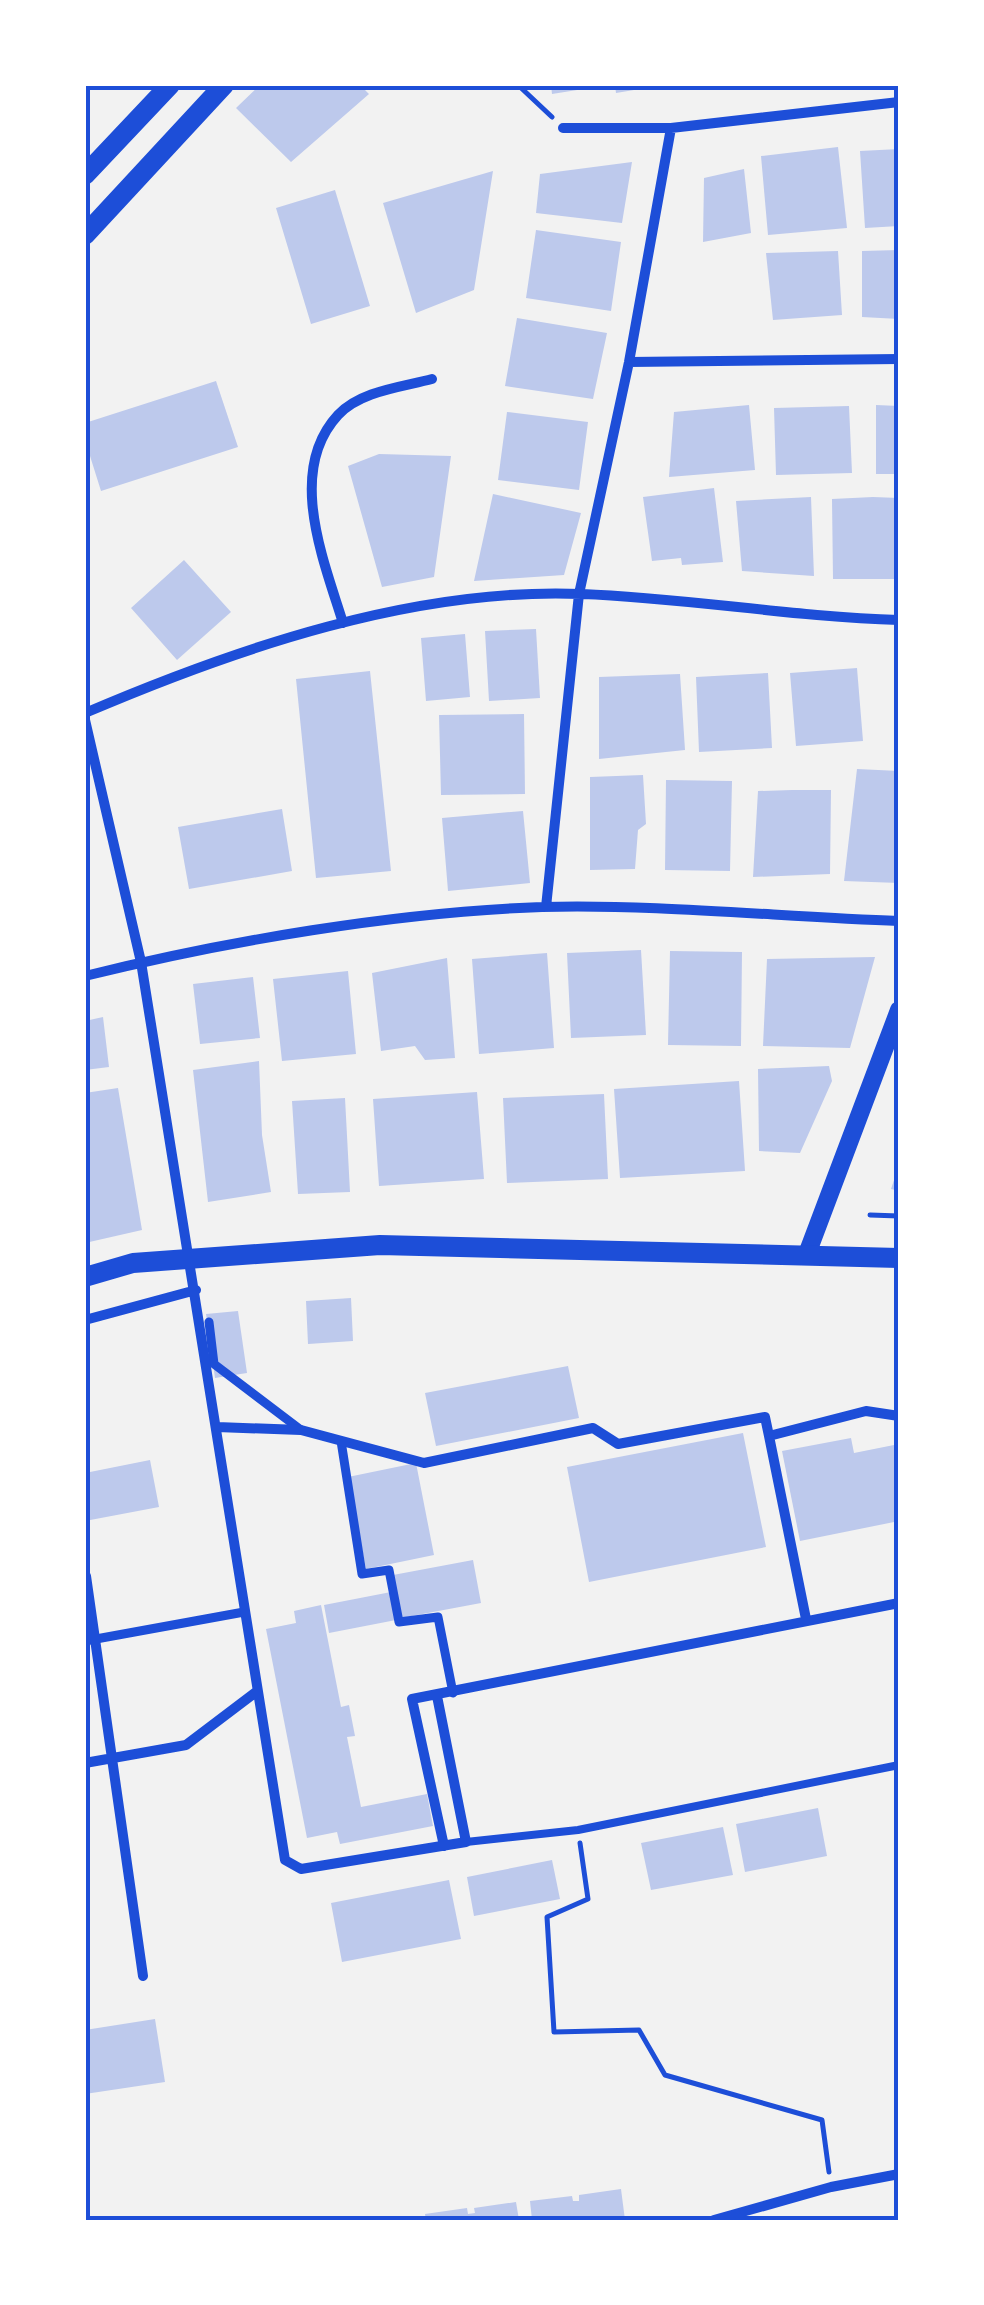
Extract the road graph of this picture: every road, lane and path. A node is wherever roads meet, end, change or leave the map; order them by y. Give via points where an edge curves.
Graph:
1 (170, 85) edge
2 (224, 85) edge
3 (518, 85) edge
4 (899, 102) edge
5 (564, 128) joint
6 (671, 128) junction
7 (85, 175) edge
8 (85, 234) edge
9 (899, 359) edge
10 (630, 362) junction
11 (432, 378) dead end
12 (580, 594) junction
13 (899, 620) edge
14 (343, 623) junction
15 (85, 716) edge
16 (546, 907) junction
17 (899, 922) edge
18 (140, 962) junction
19 (85, 976) edge
20 (899, 1010) edge
21 (870, 1215) dead end
22 (899, 1216) edge
23 (807, 1254) junction
24 (192, 1258) junction
25 (899, 1258) edge
26 (85, 1277) edge
27 (196, 1290) junction
28 (85, 1320) edge
29 (208, 1322) dead end
30 (899, 1416) edge
31 (217, 1427) junction
32 (301, 1430) junction
33 (769, 1436) junction
34 (341, 1441) junction
35 (86, 1576) edge
36 (899, 1604) edge
37 (244, 1612) junction
38 (806, 1619) junction
39 (89, 1640) edge
40 (256, 1692) junction
41 (453, 1692) junction
42 (438, 1696) junction
43 (109, 1759) junction
44 (85, 1764) edge
45 (899, 1765) edge
46 (578, 1830) junction
47 (466, 1842) junction
48 (444, 1846) junction
49 (143, 1976) dead end
50 (899, 2174) edge
51 (831, 2187) junction
52 (714, 2220) edge

1 - 7 main road
2 - 8 main road
3 - 5 path
4 - 6 street
5 - 6 street
6 - 10 street
9 - 10 street
10 - 12 street
11 - 14 street via 367,396 339,413 314,462 320,548
12 - 13 street
12 - 14 street via 434,602
12 - 16 street
14 - 15 street via 149,686
15 - 18 street
16 - 17 street
16 - 18 street via 434,914
18 - 19 street
18 - 24 street
20 - 23 street
21 - 22 path
23 - 24 main road via 380,1245
23 - 25 main road
24 - 26 main road via 133,1263
24 - 27 street
27 - 28 street
27 - 31 street
29 - 32 street via 214,1364
30 - 33 street via 866,1411
31 - 32 street
31 - 37 street
32 - 34 street
33 - 34 street via 766,1417 618,1444 592,1428 424,1463
33 - 38 street
34 - 41 street via 362,1574 389,1570 399,1622 438,1617
35 - 39 street
36 - 38 street
37 - 39 street
37 - 40 street
38 - 41 street
39 - 43 street
40 - 43 street via 186,1745
40 - 48 street via 284,1860 301,1869
41 - 42 street
42 - 47 street
42 - 48 street via 412,1699
43 - 44 street
43 - 49 street
45 - 46 lane
46 - 47 lane
46 - 51 path via 588,1899 547,1916 554,2032 639,2030 665,2075 822,2120
47 - 48 street
50 - 51 street
51 - 52 street

